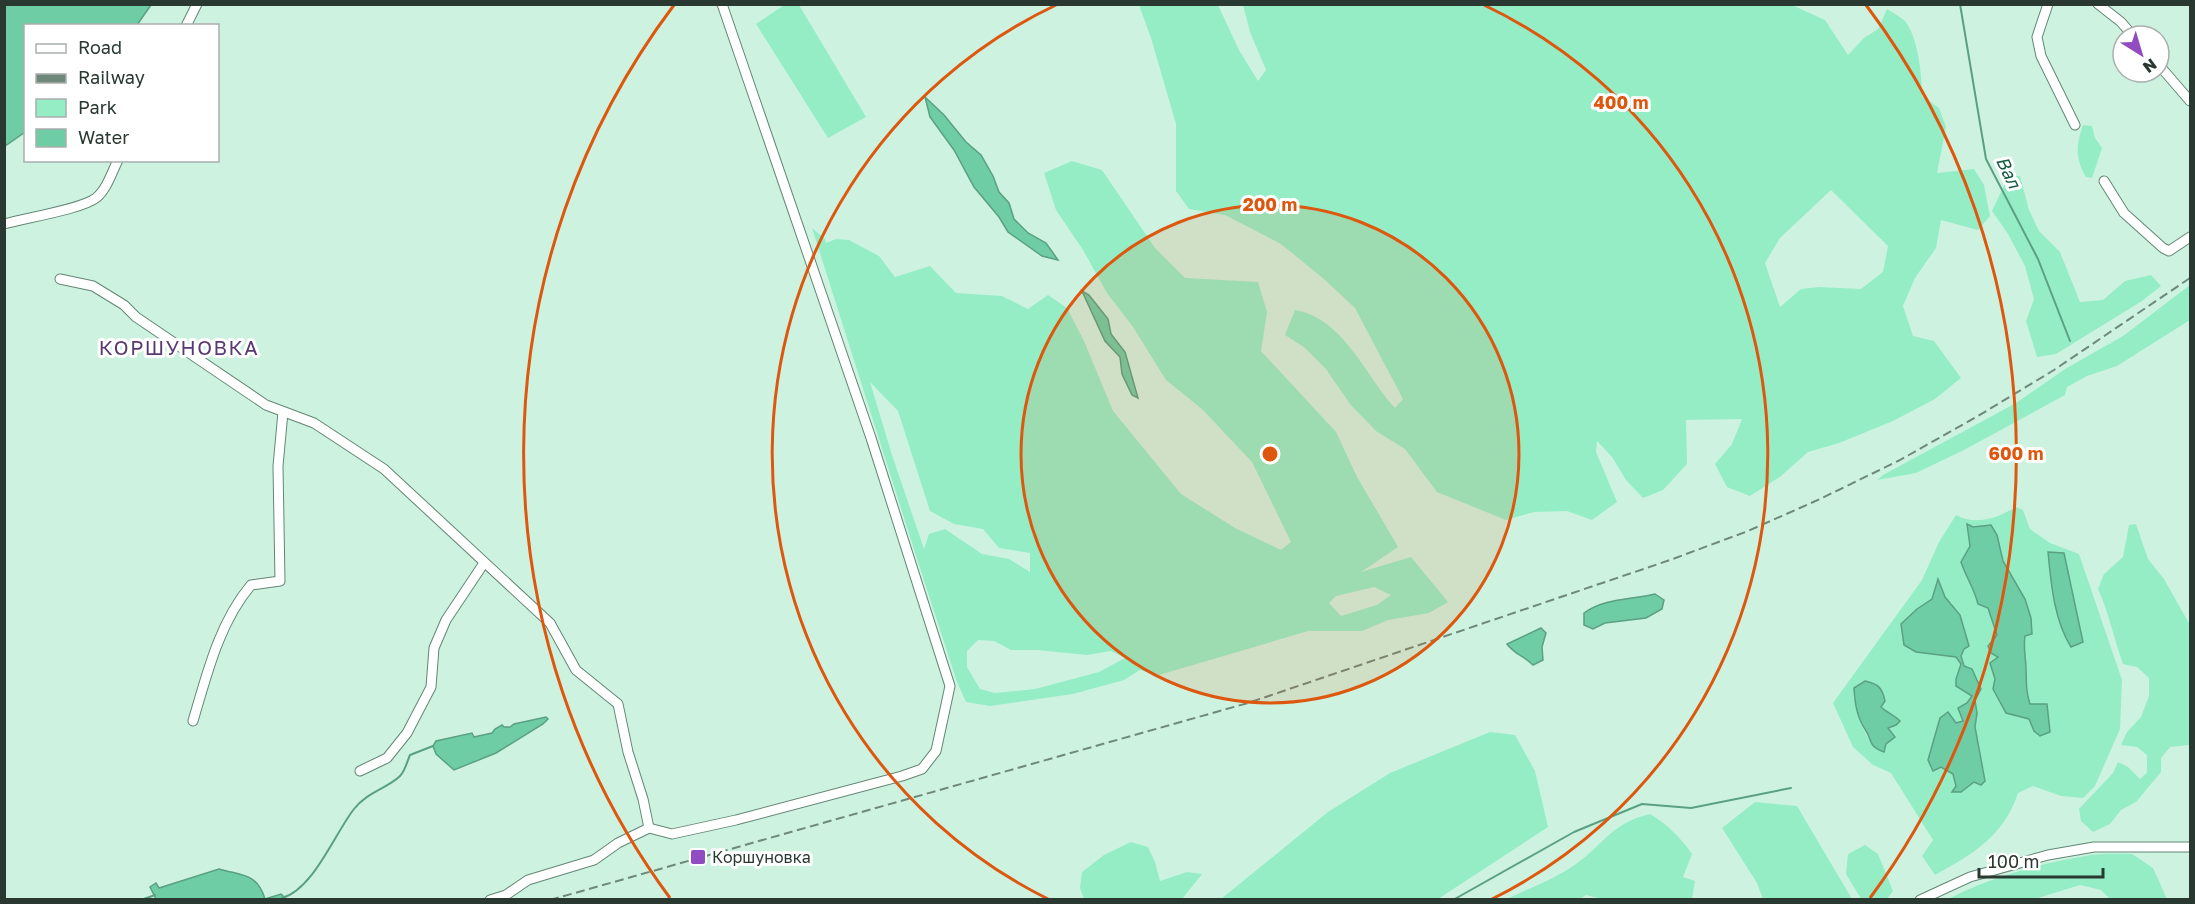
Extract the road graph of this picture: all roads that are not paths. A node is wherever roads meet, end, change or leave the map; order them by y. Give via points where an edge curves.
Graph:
1 (197, 4) edge
2 (722, 4) edge
3 (2048, 4) edge
4 (2098, 4) edge
5 (187, 24) edge
6 (2123, 24) edge
7 (2171, 78) edge
8 (2190, 101) edge
9 (2075, 125) dead end
10 (117, 162) edge
11 (2104, 181) dead end
12 (4, 224) edge
13 (2190, 237) edge
14 (60, 279) dead end
15 (283, 412) junction
16 (484, 563) junction
17 (193, 720) dead end
18 (360, 771) dead end
19 (649, 828) junction
20 (2190, 847) edge
21 (1921, 899) edge
22 (490, 900) edge

1 - 5 street
2 - 19 street via 871,438 950,686 936,751 922,769 672,834
3 - 9 street via 2037,38 2041,56
4 - 6 street
7 - 8 street
10 - 12 street via 94,200 72,209
11 - 13 street via 2124,213 2169,252
14 - 15 street via 93,286 114,298 222,377
15 - 16 street via 314,423 384,470
15 - 17 street via 278,466 280,581 251,585 239,600 214,652
16 - 18 street via 446,620 434,648 431,687 407,733 387,758
16 - 19 street via 550,623 576,670 618,704
19 - 22 street via 594,860 528,880 506,895
20 - 21 street via 2094,847 2048,855 1970,877

